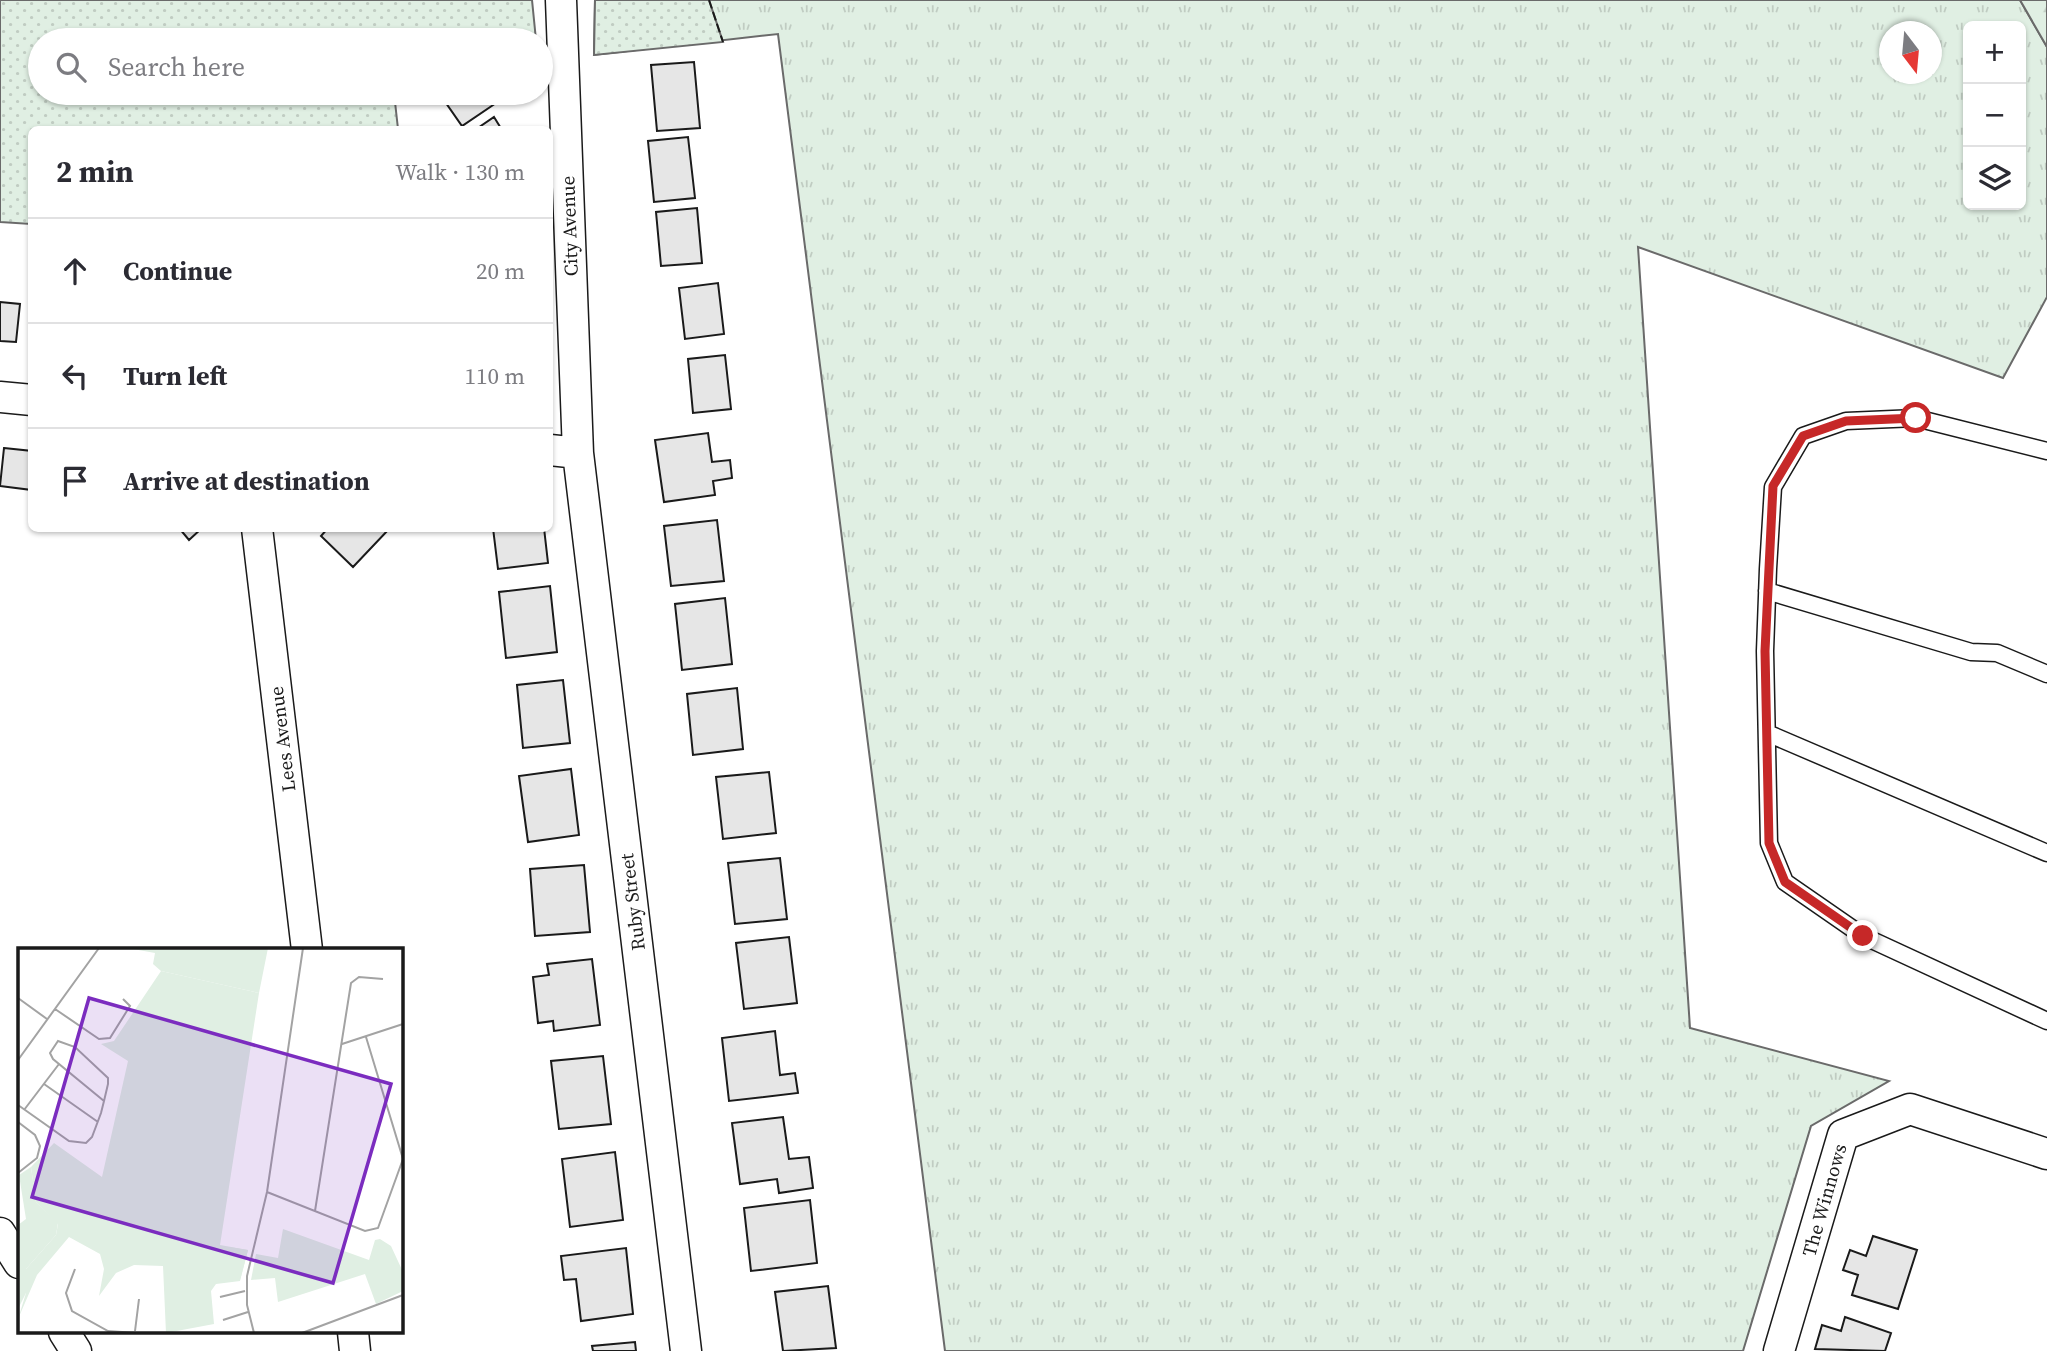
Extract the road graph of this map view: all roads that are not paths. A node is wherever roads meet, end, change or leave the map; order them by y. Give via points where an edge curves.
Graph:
1 (561, 0) edge
2 (559, 209) edge
3 (0, 397) edge
4 (28, 400) edge
5 (564, 451) edge
6 (2047, 451) edge
7 (257, 532) edge
8 (1767, 591) junction
9 (2047, 674) edge
10 (1767, 733) junction
11 (2047, 853) edge
12 (307, 948) edge
13 (2047, 1021) edge
14 (2047, 1154) edge
15 (0, 1233) edge
16 (18, 1261) edge
17 (65, 1334) edge
18 (76, 1351) edge
19 (686, 1351) edge
20 (1779, 1351) edge

1 - 2 street, City Avenue
2 - 5 street, City Avenue
3 - 4 street
5 - 19 street, Ruby Street
6 - 8 lane via 1916,418 1846,421 1803,436 1773,486
7 - 12 street, Lees Avenue
8 - 9 lane via 1959,649 1997,653
8 - 10 lane
10 - 11 lane
10 - 13 lane via 1769,843 1785,882 1863,936
14 - 20 street, The Winnows via 1910,1109 1843,1135
15 - 16 street
17 - 18 street

